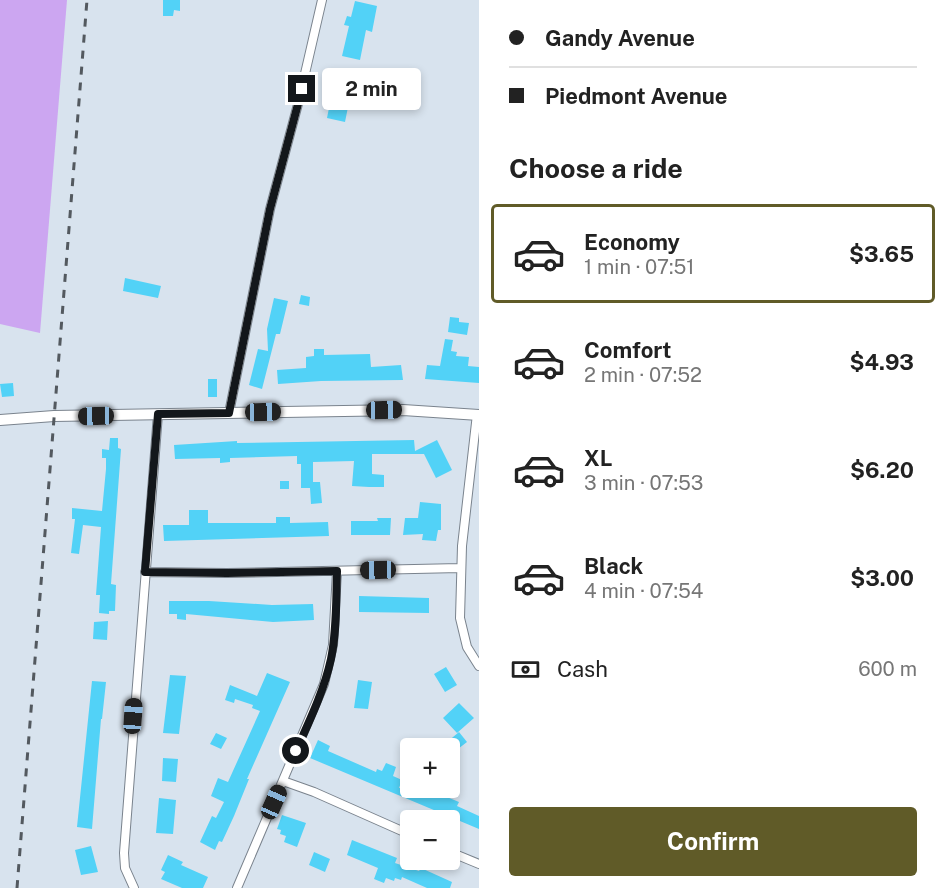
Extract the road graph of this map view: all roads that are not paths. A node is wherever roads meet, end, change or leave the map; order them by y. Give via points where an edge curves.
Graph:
1 (322, 0) edge
2 (229, 413) junction
3 (158, 414) junction
4 (478, 414) edge
5 (0, 420) edge
6 (460, 568) junction
7 (337, 571) junction
8 (145, 572) junction
9 (479, 666) edge
10 (283, 781) junction
11 (400, 830) edge
12 (460, 856) edge
13 (479, 864) edge
14 (134, 888) edge
15 (237, 888) edge

1 - 2 street via 270,209
2 - 3 street
2 - 4 street via 403,410
3 - 5 street
3 - 8 street
4 - 6 street
6 - 7 street
6 - 9 street via 462,634
7 - 8 street
7 - 10 street via 330,663
8 - 14 street via 124,853 125,868
10 - 11 street
10 - 15 street
12 - 13 street

